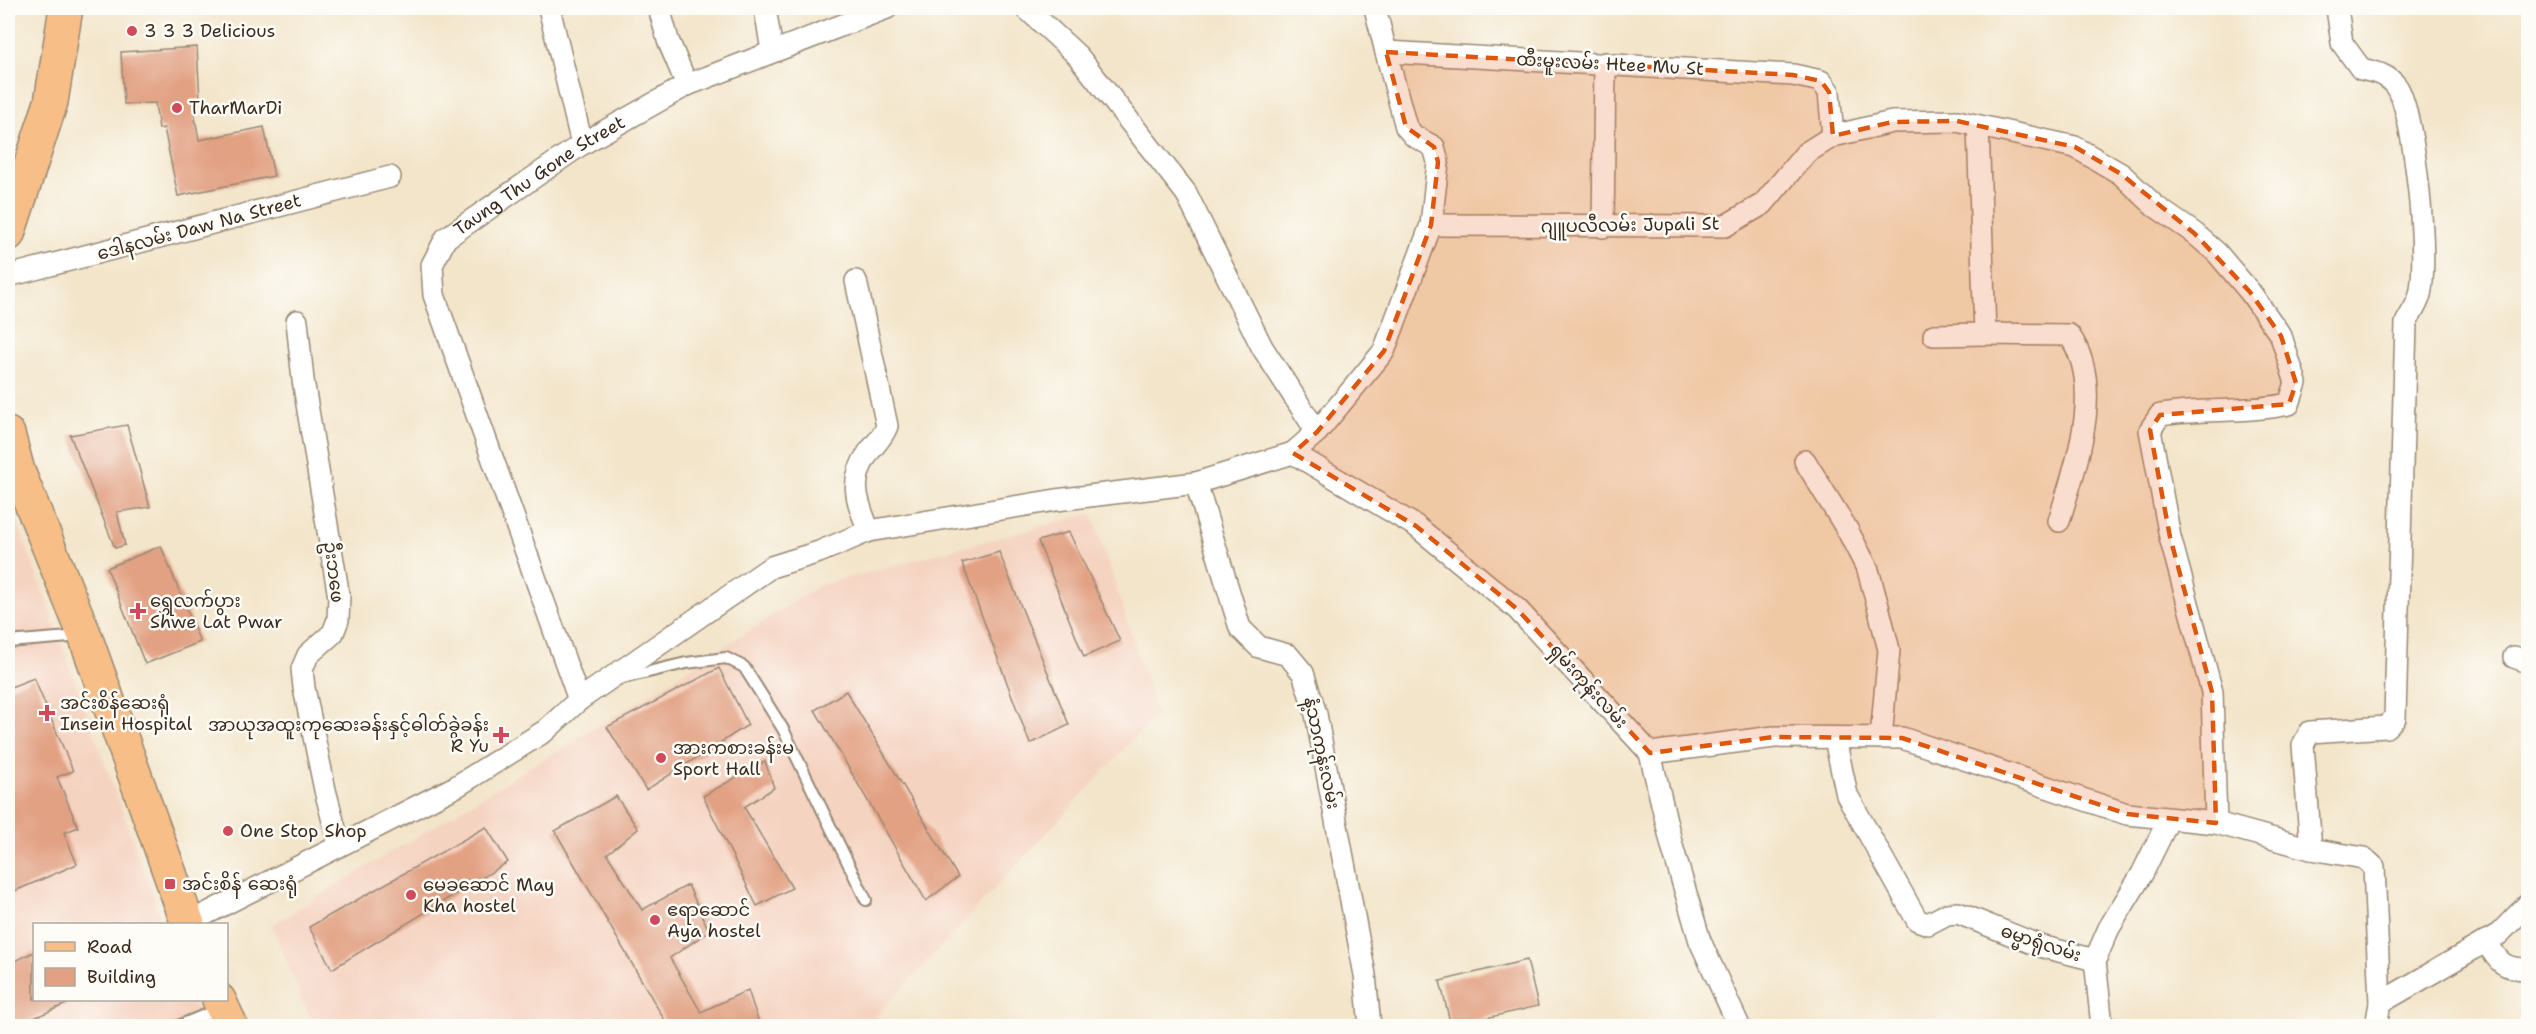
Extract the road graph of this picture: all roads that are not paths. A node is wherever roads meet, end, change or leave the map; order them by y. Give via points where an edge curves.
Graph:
1 (66, 8) edge
2 (549, 8) edge
3 (659, 8) edge
4 (765, 8) edge
5 (887, 8) edge
6 (1026, 8) edge
7 (1375, 8) edge
8 (2337, 8) edge
9 (772, 51) junction
10 (1386, 52) junction
11 (1605, 63) junction
12 (687, 85) junction
13 (1978, 126) junction
14 (1833, 136) junction
15 (582, 144) junction
16 (390, 177) dead end
17 (1431, 225) junction
18 (1603, 227) junction
19 (8, 234) edge
20 (8, 276) edge
21 (856, 281) dead end
22 (297, 321) dead end
23 (1985, 334) junction
24 (1934, 335) dead end
25 (1317, 432) junction
26 (8, 434) edge
27 (1293, 453) junction
28 (1805, 461) dead end
29 (1196, 483) junction
30 (2059, 521) dead end
31 (869, 531) junction
32 (85, 636) junction
33 (8, 642) edge
34 (604, 682) junction
35 (579, 700) junction
36 (1881, 738) junction
37 (1835, 739) junction
38 (1650, 753) junction
39 (2169, 819) junction
40 (2216, 823) junction
41 (339, 844) junction
42 (2311, 849) junction
43 (866, 900) dead end
44 (2529, 904) edge
45 (188, 923) edge
46 (190, 923) edge
47 (2486, 941) junction
48 (2095, 960) junction
49 (2529, 969) edge
50 (2380, 1003) junction
51 (224, 1011) edge
52 (178, 1026) edge
53 (1370, 1026) edge
54 (1739, 1026) edge
55 (2102, 1026) edge
56 (2376, 1026) edge

1 - 19 main road via 51,102
2 - 15 street
3 - 12 street
4 - 9 street
5 - 9 street, Taung Thu Gone Street
6 - 25 street via 1078,56 1186,193 1262,347
7 - 10 street
8 - 42 street via 2342,43 2361,69 2382,74 2396,87 2409,122 2424,263 2419,298 2406,322 2395,718 2386,727 2310,732 2305,738
9 - 12 street, Taung Thu Gone Street
10 - 11 street, ထီးမူးလမ်း Htee Mu St
10 - 17 street via 1406,128 1434,147 1438,162
11 - 14 street, ထီးမူးလမ်း Htee Mu St via 1793,75 1821,81 1829,92
11 - 18 street
12 - 15 street, Taung Thu Gone Street
13 - 14 street, ဂျူပလီလမ်း Jupali St via 1957,121 1892,122
13 - 23 street
13 - 40 street, ဂျူပလီလမ်း Jupali St via 2075,147 2121,174 2217,254 2281,336 2296,383 2289,404 2266,409 2160,415 2150,430 2170,537 2212,692
14 - 18 street, ဂျူပလီလမ်း Jupali St via 1806,153 1763,204 1725,226
15 - 35 street, Taung Thu Gone Street via 446,238 432,265 434,295
16 - 20 street, ဒေါနလမ်း Daw Na Street
17 - 18 street, ဂျူပလီလမ်း Jupali St
17 - 25 street via 1384,351
21 - 31 street via 888,426 860,465 855,494
22 - 41 street, ဦးဘဖေ via 339,597 333,633 308,655 302,669
23 - 24 street
23 - 30 street via 2069,335 2078,348 2087,392 2082,444
25 - 27 street
26 - 32 main road via 18,471
27 - 29 street
27 - 38 street, ရှမ်းကုန်းလမ်း via 1416,526 1517,609
28 - 36 street via 1868,570 1879,610 1889,650
29 - 31 street via 1056,500
29 - 53 street, နံ့သာကုန်းလမ်း via 1240,628 1259,647 1288,655 1303,673 1316,714 1365,975
31 - 34 street via 771,567
32 - 33 lane
32 - 45 main road
34 - 35 street
34 - 43 lane via 726,658 744,667 783,729
35 - 41 street via 545,731 457,786
36 - 37 street
36 - 39 street via 1902,738 2127,814
37 - 38 street via 1774,737
37 - 48 street, ဓမ္မာရုံလမ်း via 1847,795 1917,921 1928,924 1958,913 2040,946
38 - 54 street, ရှမ်းကုန်းလမ်း via 1700,941
39 - 40 street
39 - 48 street
40 - 42 street
41 - 46 street
42 - 50 street via 2364,858 2374,867
44 - 47 street via 2499,934
47 - 49 street via 2499,962 2512,969
47 - 50 street
48 - 55 street, ဓမ္မာရုံလမ်း
50 - 56 street
51 - 52 lane

